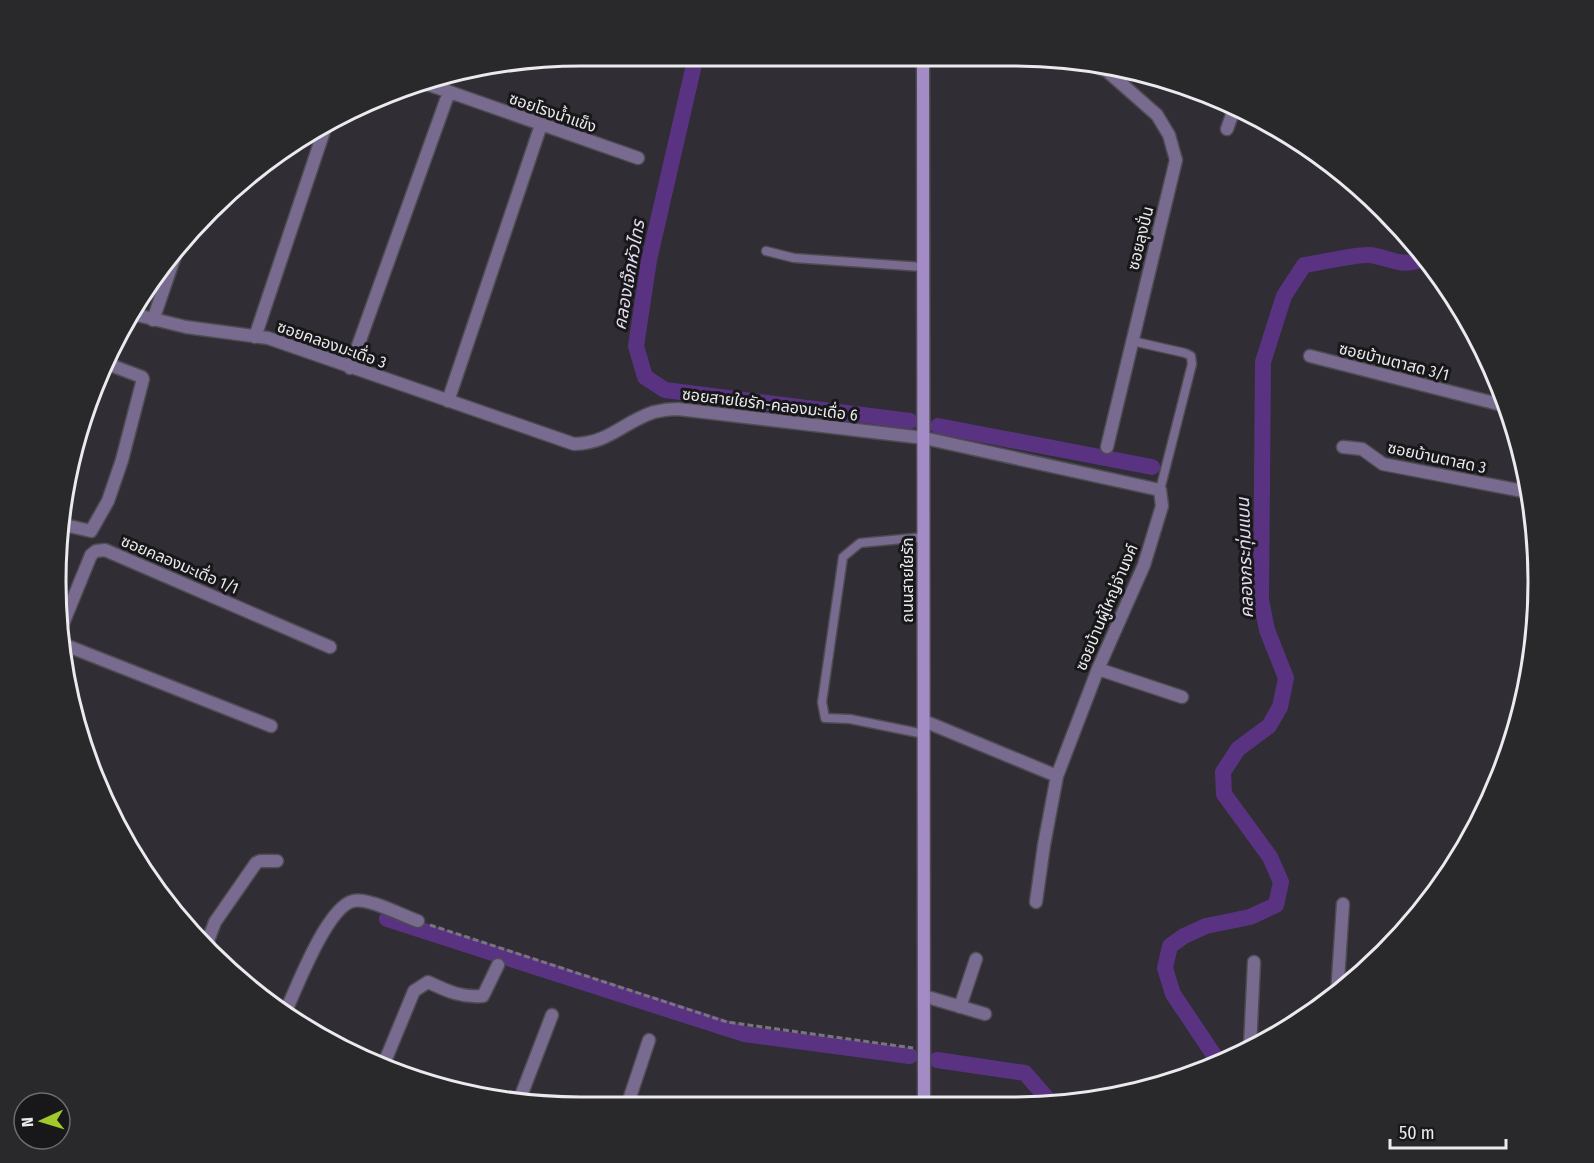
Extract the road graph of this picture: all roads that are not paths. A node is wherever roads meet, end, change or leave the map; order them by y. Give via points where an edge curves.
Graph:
1 (923, 66) edge
2 (1113, 76) edge
3 (436, 87) edge
4 (449, 92) junction
5 (1232, 115) edge
6 (541, 125) junction
7 (1227, 129) dead end
8 (322, 136) edge
9 (638, 158) dead end
10 (766, 251) dead end
11 (923, 267) junction
12 (169, 274) edge
13 (140, 316) edge
14 (153, 320) junction
15 (255, 337) junction
16 (1132, 341) junction
17 (1310, 356) dead end
18 (113, 366) edge
19 (350, 368) junction
20 (448, 401) junction
21 (1496, 404) edge
22 (924, 438) junction
23 (1107, 447) dead end
24 (1343, 447) dead end
25 (1160, 490) junction
26 (1520, 490) edge
27 (69, 526) edge
28 (924, 537) junction
29 (67, 614) edge
30 (70, 647) edge
31 (330, 647) dead end
32 (1098, 669) junction
33 (1182, 697) dead end
34 (271, 726) dead end
35 (924, 728) junction
36 (1058, 776) junction
37 (277, 861) dead end
38 (1036, 902) dead end
39 (1343, 904) dead end
40 (418, 921) road end
41 (209, 938) edge
42 (976, 959) dead end
43 (1254, 962) dead end
44 (498, 966) dead end
45 (1338, 980) edge
46 (924, 996) junction
47 (289, 1005) edge
48 (960, 1006) junction
49 (986, 1014) dead end
50 (552, 1015) dead end
51 (1250, 1038) edge
52 (649, 1040) dead end
53 (386, 1059) edge
54 (522, 1094) edge
55 (630, 1097) edge
56 (924, 1097) edge

1 - 11 street, ถนนสายใยรัก
2 - 16 street, ซอยลุงปั่น via 1157,115 1169,135 1176,160
3 - 4 street, ซอยโรงน้ำแข็ง
4 - 6 street, ซอยโรงน้ำแข็ง
4 - 19 street
5 - 7 street
6 - 9 street, ซอยโรงน้ำแข็ง
6 - 20 street
8 - 15 street
10 - 11 lane via 794,258
11 - 22 street, ถนนสายใยรัก
12 - 14 street
13 - 14 street, ซอยคลองมะเดื่อ 3
14 - 15 street, ซอยคลองมะเดื่อ 3
15 - 19 street, ซอยคลองมะเดื่อ 3 via 268,338
16 - 23 street, ซอยลุงปั่น
16 - 25 lane via 1191,356
17 - 21 street, ซอยบ้านตาสด 3/1
18 - 27 street via 143,379 122,460 108,501 91,531
19 - 20 street, ซอยคลองมะเดื่อ 3
20 - 22 street, ซอยสายใยรัก-คลองมะเดื่อ 6 via 574,444 590,444 651,413 678,409
22 - 25 street
22 - 28 street, ถนนสายใยรัก
24 - 26 street, ซอยบ้านตาสด 3 via 1362,449 1383,464
25 - 32 street, ซอยบ้านผู้ใหญ่จำนงค์ via 1162,506 1144,565
28 - 35 street, ถนนสายใยรัก
28 - 35 lane via 860,543 843,557 822,702 825,718
29 - 31 street, ซอยคลองมะเดื่อ 1/1 via 91,555 101,550
30 - 34 street
32 - 33 street
32 - 36 street, ซอยบ้านผู้ใหญ่จำนงค์
35 - 36 street
35 - 46 street, ถนนสายใยรัก
36 - 38 street, ซอยบ้านผู้ใหญ่จำนงค์
37 - 41 street via 256,863 215,922
39 - 45 street
40 - 47 street via 364,901 352,901 340,909 319,938
42 - 48 street
43 - 51 street
44 - 53 street via 483,996 453,994 428,982 414,990
46 - 48 street
46 - 56 street, ถนนสายใยรัก
48 - 49 street
50 - 54 street
52 - 55 street

